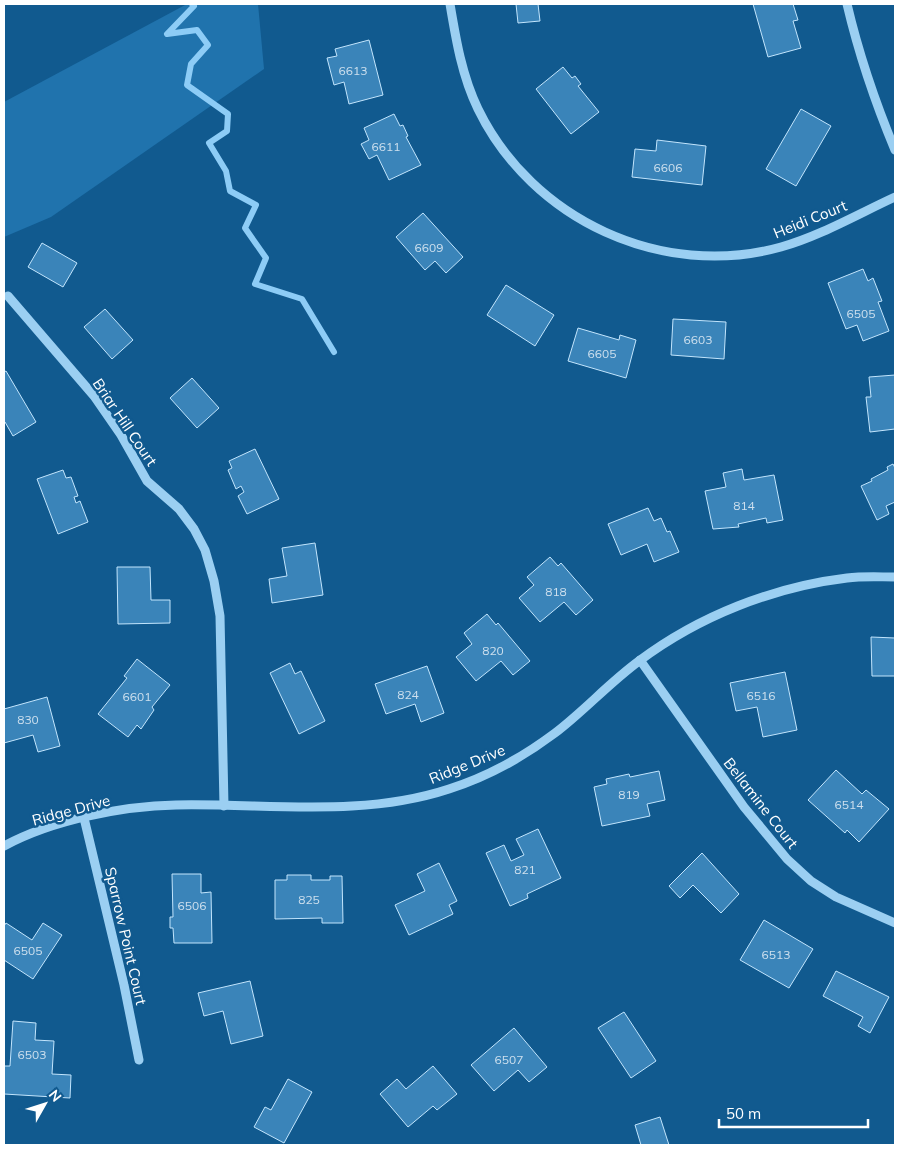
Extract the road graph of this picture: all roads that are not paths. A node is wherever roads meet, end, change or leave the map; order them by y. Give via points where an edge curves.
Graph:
1 (450, 4) edge
2 (847, 4) edge
3 (895, 150) edge
4 (895, 197) edge
5 (8, 296) dead end
6 (895, 576) edge
7 (640, 660) junction
8 (224, 806) junction
9 (84, 818) junction
10 (4, 846) edge
11 (895, 922) edge
12 (139, 1060) dead end

1 - 4 street, Heidi Court via 463,74 478,110 502,149 543,194 572,215 623,241 685,255 743,254 780,247 815,234
2 - 3 street via 873,98
5 - 8 street, Briar Hill Court via 94,396 148,481 179,509 205,550 220,616
6 - 7 street, Ridge Drive via 849,577 760,597 715,615
7 - 8 street, Ridge Drive via 557,731 524,754 490,773 449,789 408,800 355,806
7 - 11 street, Bellamine Court via 744,807 786,859 836,897
8 - 9 street, Ridge Drive via 174,805
9 - 10 street, Ridge Drive via 38,831
9 - 12 street, Sparrow Point Court

